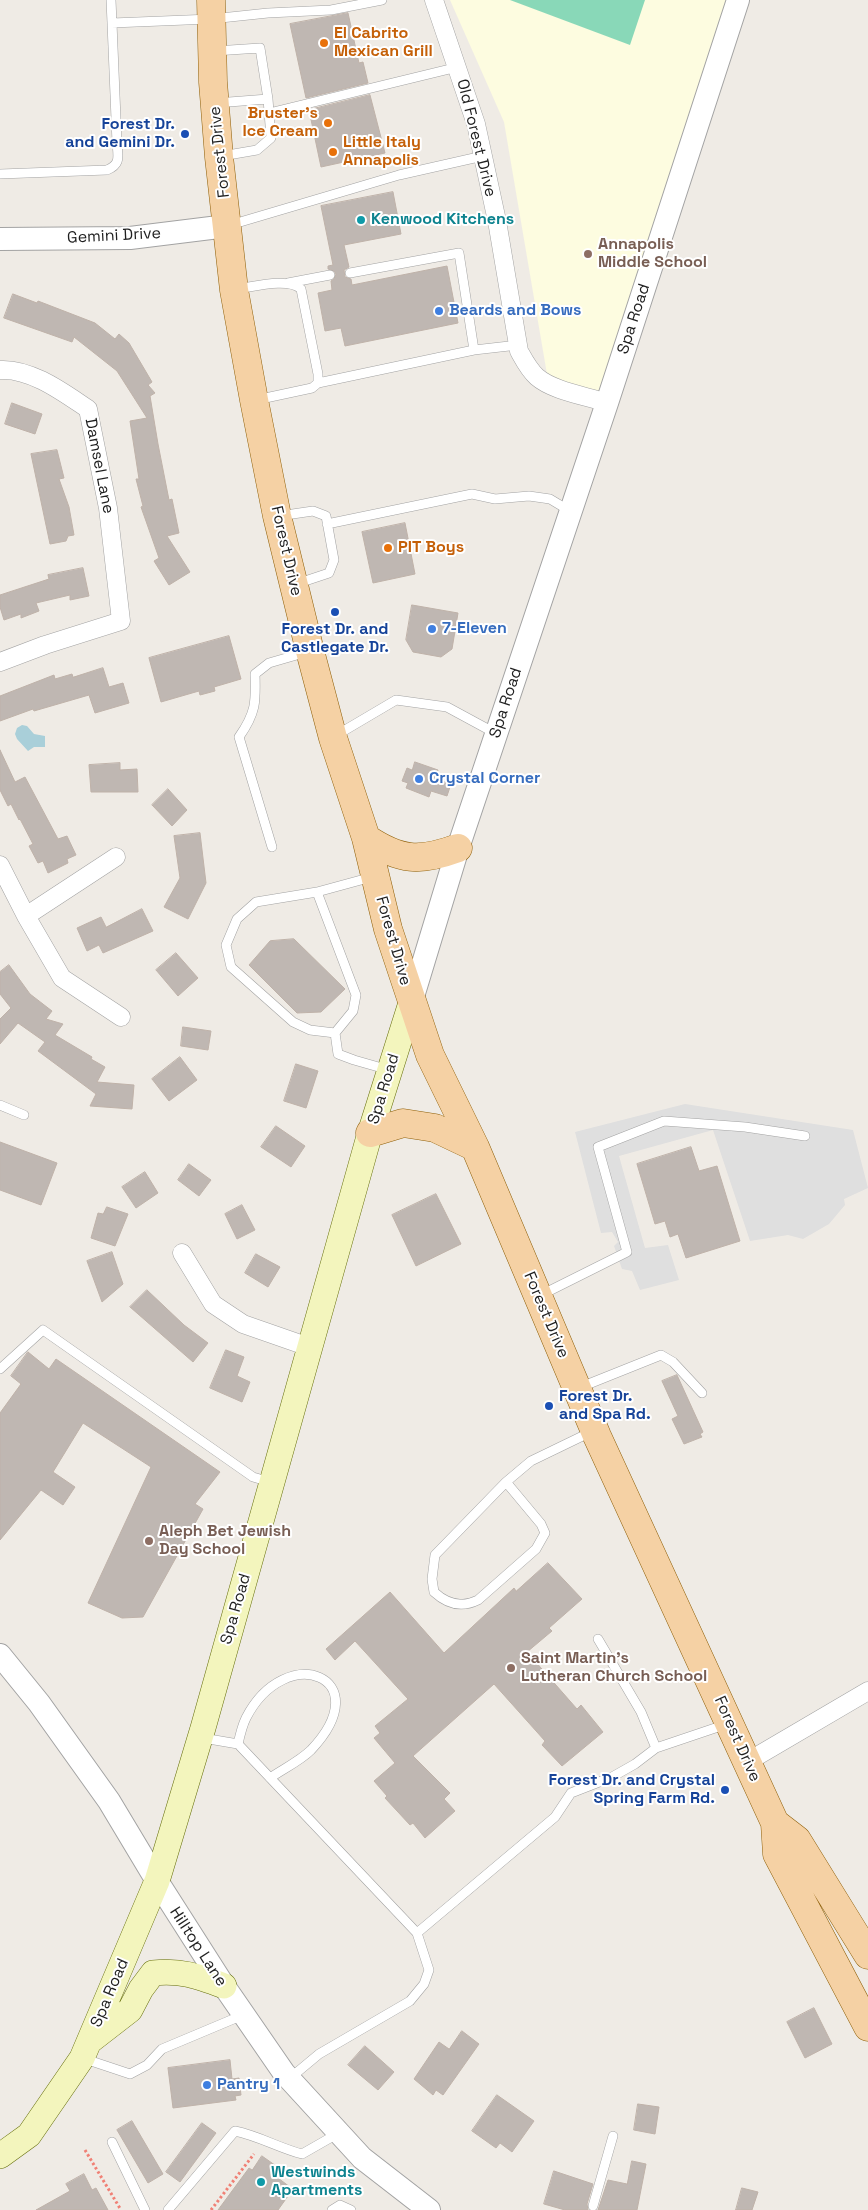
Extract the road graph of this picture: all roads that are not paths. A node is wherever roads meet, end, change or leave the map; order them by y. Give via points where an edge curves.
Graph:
1 (111, 0) edge
2 (382, 0) edge
3 (434, 0) edge
4 (738, 0) edge
5 (211, 10) edge
6 (112, 24) junction
7 (212, 51) junction
8 (458, 67) junction
9 (268, 99) junction
10 (215, 103) junction
11 (269, 113) junction
12 (483, 156) junction
13 (219, 157) junction
14 (0, 174) edge
15 (227, 226) junction
16 (1, 242) edge
17 (350, 273) dead end
18 (330, 275) dead end
19 (287, 283) junction
20 (234, 290) junction
21 (518, 345) junction
22 (474, 350) junction
23 (0, 370) edge
24 (318, 383) junction
25 (254, 400) junction
26 (607, 403) junction
27 (570, 511) junction
28 (277, 516) junction
29 (328, 524) junction
30 (293, 585) junction
31 (310, 651) junction
32 (0, 662) edge
33 (496, 734) junction
34 (333, 738) junction
35 (366, 838) junction
36 (272, 847) dead end
37 (458, 848) junction
38 (116, 857) dead end
39 (0, 865) edge
40 (375, 877) junction
41 (316, 892) junction
42 (26, 916) junction
43 (412, 1003) junction
44 (121, 1017) dead end
45 (335, 1033) junction
46 (389, 1070) junction
47 (0, 1105) edge
48 (24, 1114) dead end
49 (370, 1133) junction
50 (805, 1136) dead end
51 (475, 1147) junction
52 (182, 1253) dead end
53 (538, 1296) junction
54 (309, 1347) junction
55 (0, 1369) edge
56 (577, 1389) junction
57 (702, 1393) dead end
58 (595, 1430) junction
59 (506, 1482) junction
60 (272, 1483) junction
61 (598, 1639) dead end
62 (3, 1665) edge
63 (868, 1691) edge
64 (730, 1723) junction
65 (200, 1738) junction
66 (238, 1744) junction
67 (656, 1748) junction
68 (748, 1762) junction
69 (270, 1778) junction
70 (775, 1823) junction
71 (157, 1881) junction
72 (417, 1933) junction
73 (868, 1956) edge
74 (224, 1986) junction
75 (243, 2015) junction
76 (868, 2027) edge
77 (85, 2050) junction
78 (288, 2079) junction
79 (338, 2134) junction
80 (613, 2136) dead end
81 (112, 2142) dead end
82 (0, 2156) edge
83 (592, 2209) edge
84 (145, 2210) edge
85 (168, 2210) edge
86 (332, 2210) edge
87 (351, 2210) edge
88 (429, 2210) edge

1 - 6 lane
2 - 5 lane via 331,10 268,13
3 - 8 street, Old Forest Drive
4 - 26 street, Spa Road
5 - 6 lane
5 - 7 main road, Forest Drive
6 - 14 lane via 118,162 107,170
7 - 9 lane via 260,48
7 - 10 main road, Forest Drive
8 - 11 lane
8 - 12 street, Old Forest Drive
9 - 10 lane
9 - 11 lane
10 - 13 main road, Forest Drive
11 - 13 lane via 271,138 257,150
12 - 15 lane via 399,175
12 - 21 street, Old Forest Drive
13 - 15 main road, Forest Drive
15 - 16 street, Gemini Drive via 130,238
15 - 20 main road, Forest Drive
17 - 22 lane via 459,254
18 - 19 lane
19 - 20 lane
19 - 24 lane via 301,289
20 - 25 main road, Forest Drive
21 - 22 lane
21 - 26 street, Old Forest Drive via 527,366 538,377 553,386
22 - 24 lane
23 - 32 street, Damsel Lane via 48,382 88,409 108,508 121,621
24 - 25 lane via 312,388
25 - 28 main road, Forest Drive
26 - 27 street, Spa Road
27 - 29 lane via 550,500 529,496 495,499 472,494
27 - 33 street, Spa Road
28 - 29 lane via 313,510 326,516
28 - 30 main road, Forest Drive
29 - 30 lane via 334,560 329,573
30 - 31 main road, Forest Drive
31 - 34 main road, Forest Drive
31 - 36 lane via 269,663 254,674 256,702 239,737
33 - 34 lane via 447,707 396,700
33 - 37 street, Spa Road
34 - 35 main road, Forest Drive
35 - 37 main road via 381,849 412,858 435,856
35 - 40 main road, Forest Drive
37 - 43 street, Spa Road
38 - 42 street
39 - 42 street
40 - 41 lane
40 - 43 main road, Forest Drive
41 - 45 lane via 356,995 353,1011
41 - 45 lane via 256,902 237,919 226,945 231,967 293,1022 310,1030
42 - 44 street via 62,978
43 - 46 main road, Spa Road
43 - 51 main road, Forest Drive via 430,1055
45 - 46 lane via 338,1054
46 - 49 main road, Spa Road
47 - 48 lane
49 - 51 main road via 403,1123 434,1128
49 - 54 main road, Spa Road
50 - 53 lane via 741,1126 664,1121 598,1148 626,1252
51 - 53 main road, Forest Drive
52 - 54 street via 213,1304 243,1324
53 - 56 main road, Forest Drive
54 - 60 main road, Spa Road
55 - 60 lane via 43,1330 253,1477
56 - 57 lane via 661,1355 673,1362
56 - 58 main road, Forest Drive
58 - 59 lane via 531,1461
58 - 64 main road, Forest Drive
59 - 59 lane via 436,1555 432,1579 434,1592 452,1604 469,1605 478,1600 541,1541 544,1532 541,1524
60 - 65 main road, Spa Road
61 - 67 lane via 641,1712
62 - 71 street, Hilltop Lane via 39,1703 109,1801
63 - 68 street
64 - 67 lane
64 - 68 main road, Forest Drive
65 - 66 lane
65 - 71 main road, Spa Road
66 - 69 lane
66 - 69 lane via 245,1720 270,1689 301,1674 318,1675 324,1680 335,1696 334,1716 328,1728 309,1752
67 - 72 lane via 612,1777 571,1793 555,1816
68 - 70 main road, Forest Drive
69 - 72 lane
70 - 73 main road, Forest Drive via 797,1840
70 - 76 main road, Forest Drive via 776,1854
71 - 74 street, Hilltop Lane
71 - 77 main road, Spa Road
72 - 78 lane via 429,1970 424,1984 410,2001 319,2054
74 - 75 street, Hilltop Lane
74 - 77 main road via 189,1974 153,1974 130,2010
75 - 77 lane via 162,2049 147,2065 130,2074
75 - 78 street, Hilltop Lane
77 - 82 main road, Spa Road via 29,2135
78 - 79 street, Hilltop Lane
79 - 85 lane via 302,2154 281,2149 256,2135 235,2131
79 - 88 street, Hilltop Lane via 362,2158
80 - 83 lane
81 - 84 lane
86 - 87 lane via 340,2205

